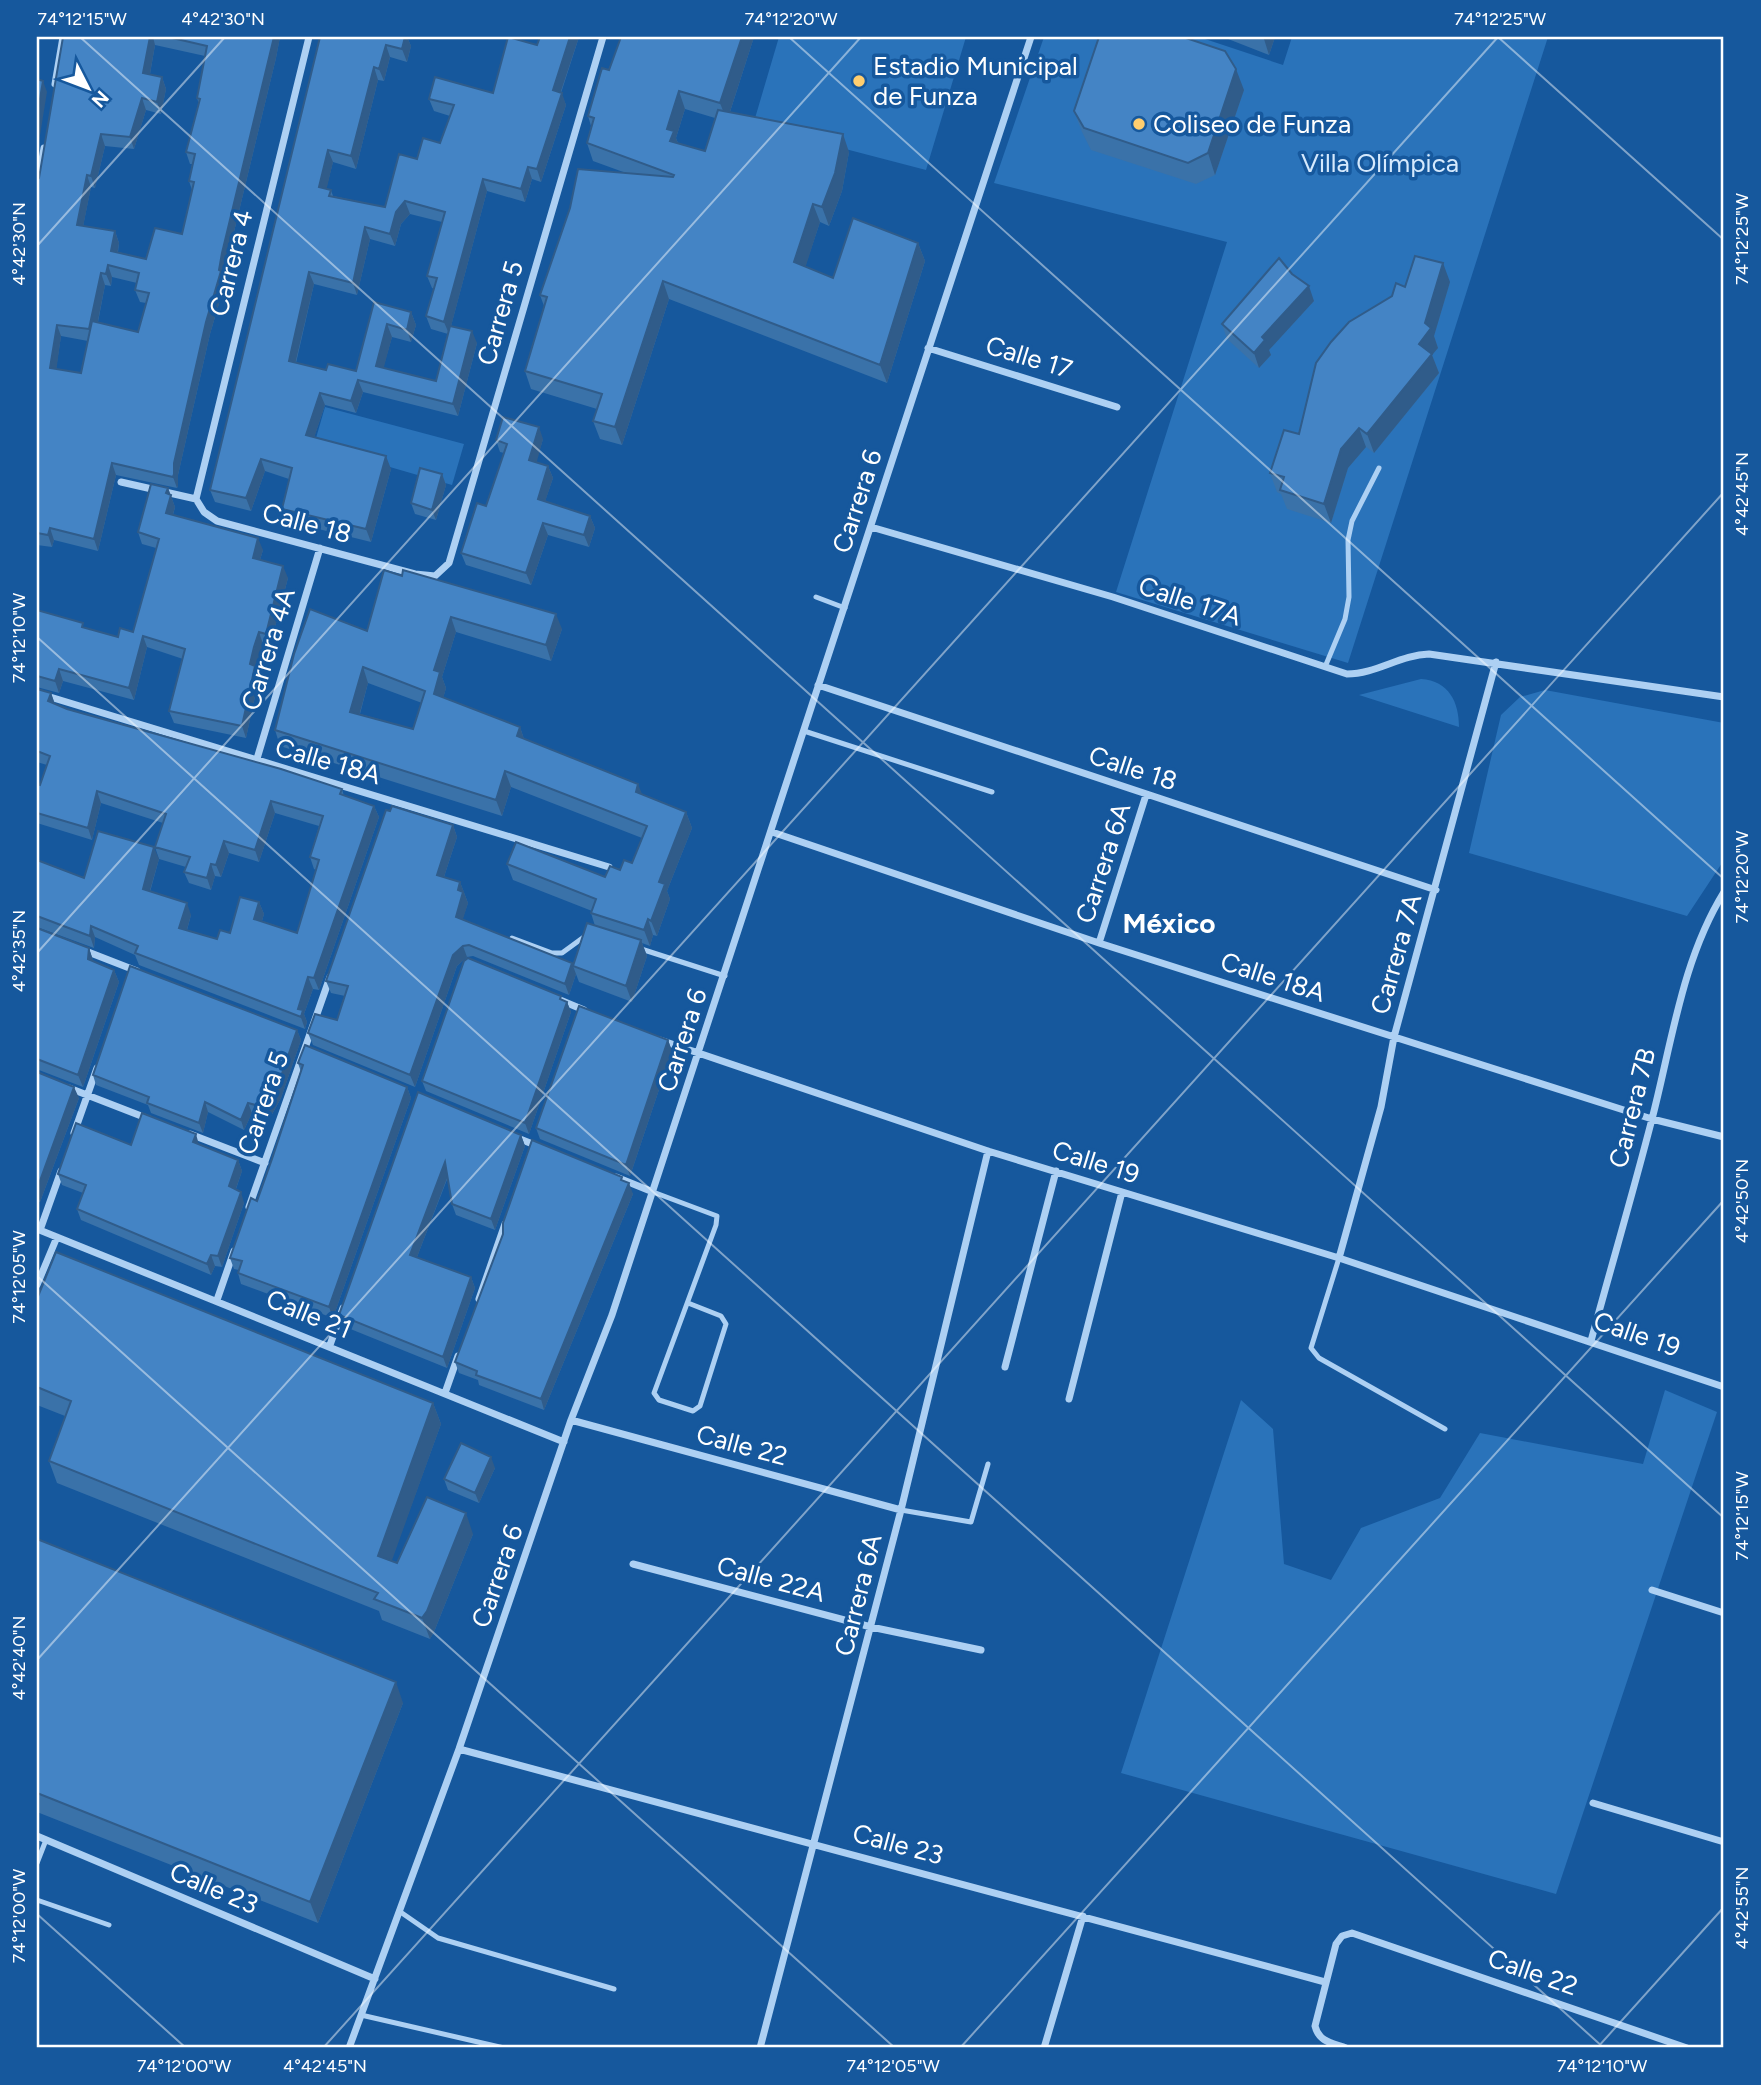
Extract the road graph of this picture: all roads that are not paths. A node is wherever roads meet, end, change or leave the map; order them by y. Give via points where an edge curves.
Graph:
1 (63, 37) edge
2 (309, 37) edge
3 (603, 37) edge
4 (1031, 37) edge
5 (55, 88) edge
6 (46, 138) edge
7 (37, 189) edge
8 (928, 348) junction
9 (1117, 407) dead end
10 (1379, 468) dead end
11 (121, 482) dead end
12 (196, 499) junction
13 (872, 527) junction
14 (320, 548) junction
15 (415, 574) joint
16 (816, 597) dead end
17 (845, 608) junction
18 (1496, 663) junction
19 (1325, 667) junction
20 (818, 685) junction
21 (37, 693) edge
22 (1724, 697) edge
23 (804, 731) junction
24 (256, 762) junction
25 (992, 792) dead end
26 (1146, 795) junction
27 (391, 801) junction
28 (386, 814) edge
29 (772, 832) junction
30 (609, 867) edge
31 (1436, 890) junction
32 (1724, 891) edge
33 (596, 934) edge
34 (512, 938) edge
35 (1099, 943) junction
36 (72, 946) edge
37 (635, 947) edge
38 (334, 965) edge
39 (130, 968) junction
40 (143, 973) edge
41 (725, 976) junction
42 (126, 981) edge
43 (554, 997) edge
44 (579, 1008) junction
45 (591, 1013) edge
46 (575, 1021) edge
47 (296, 1032) edge
48 (309, 1037) junction
49 (651, 1037) edge
50 (1394, 1037) junction
51 (305, 1048) junction
52 (317, 1054) edge
53 (699, 1055) junction
54 (100, 1057) edge
55 (62, 1086) edge
56 (88, 1096) junction
57 (1652, 1119) junction
58 (163, 1124) edge
59 (176, 1129) edge
60 (538, 1132) edge
61 (508, 1134) edge
62 (1724, 1137) edge
63 (71, 1144) edge
64 (534, 1145) junction
65 (546, 1150) edge
66 (988, 1151) junction
67 (66, 1157) edge
68 (529, 1158) edge
69 (264, 1163) junction
70 (1056, 1171) junction
71 (605, 1173) edge
72 (653, 1192) junction
73 (1122, 1192) junction
74 (510, 1210) edge
75 (247, 1213) edge
76 (39, 1229) edge
77 (57, 1237) junction
78 (239, 1238) edge
79 (1339, 1258) junction
80 (37, 1285) edge
81 (349, 1293) edge
82 (217, 1300) junction
83 (478, 1302) edge
84 (688, 1303) junction
85 (464, 1341) edge
86 (1591, 1341) junction
87 (330, 1345) junction
88 (1005, 1367) dead end
89 (1724, 1387) edge
90 (445, 1393) junction
91 (1069, 1399) dead end
92 (571, 1420) junction
93 (1445, 1429) dead end
94 (564, 1442) junction
95 (988, 1464) dead end
96 (901, 1510) junction
97 (633, 1564) dead end
98 (1651, 1590) dead end
99 (1724, 1613) edge
100 (871, 1628) junction
101 (981, 1650) dead end
102 (459, 1749) junction
103 (1594, 1803) dead end
104 (37, 1836) edge
105 (46, 1840) junction
106 (1724, 1842) edge
107 (815, 1843) junction
108 (37, 1863) edge
109 (37, 1900) edge
110 (399, 1911) junction
111 (1083, 1916) junction
112 (110, 1926) dead end
113 (374, 1979) junction
114 (1325, 1982) junction
115 (614, 1989) dead end
116 (361, 2015) junction
117 (349, 2048) edge
118 (504, 2048) edge
119 (760, 2048) edge
120 (1044, 2048) edge
121 (1346, 2048) edge
122 (1687, 2048) edge

1 - 5 street
2 - 12 street, Carrera 4
3 - 15 street, Carrera 5 via 449,563 435,576
4 - 8 street, Carrera 6
6 - 7 street
8 - 9 street, Calle 17
8 - 13 street, Carrera 6
10 - 19 lane via 1352,521 1345,619
11 - 12 street
12 - 14 street, Calle 18 via 217,521
13 - 17 street, Carrera 6
13 - 19 street, Calle 17A via 1113,597
14 - 15 street, Calle 18
14 - 24 street, Carrera 4A
16 - 17 lane
17 - 20 street, Carrera 6
18 - 19 street, Calle 17A via 1429,654 1408,656 1357,674
18 - 22 street, Calle 17A
18 - 31 street, Carrera 7A
20 - 23 street, Carrera 6
20 - 26 street, Calle 18
21 - 24 street, Calle 18A
23 - 25 lane
23 - 29 street, Carrera 6
24 - 27 street, Calle 18A
26 - 31 street, Calle 18
26 - 35 street, Carrera 6A
27 - 28 street
27 - 30 street, Calle 18A
29 - 35 street, Calle 18A
29 - 41 street, Carrera 6
31 - 50 street, Carrera 7A
32 - 57 street, Carrera 7B via 1705,923 1687,974
33 - 34 lane via 585,934 562,953
35 - 50 street, Calle 18A
36 - 39 street
37 - 41 lane
38 - 48 street, Carrera 5
39 - 40 street
39 - 42 street
41 - 53 street, Carrera 6
43 - 44 street
44 - 45 street
44 - 46 street
47 - 48 street
48 - 51 street, Carrera 5
49 - 53 street, Calle 19
50 - 57 street, Calle 18A
50 - 79 street, Carrera 7A via 1381,1107
51 - 52 street
51 - 69 street, Carrera 5
53 - 66 street, Calle 19
53 - 72 street, Carrera 6
54 - 56 street
55 - 56 street
56 - 58 street
56 - 63 street
57 - 62 street, Calle 18A
57 - 86 street, Carrera 7B
59 - 69 street
60 - 64 street
61 - 64 street
64 - 65 street
64 - 68 street
66 - 70 street, Calle 19
66 - 96 street, Carrera 6A
67 - 76 street
69 - 75 street, Carrera 5
70 - 73 street, Calle 19
70 - 88 street
71 - 72 street
72 - 84 lane via 716,1216
72 - 92 street, Carrera 6
73 - 79 street, Calle 19
73 - 91 street
74 - 83 street
76 - 77 street, Calle 21
77 - 80 street
77 - 82 street, Calle 21
78 - 82 street
79 - 86 street, Calle 19
79 - 93 lane via 1311,1348 1319,1358
81 - 87 street
82 - 87 street, Calle 21
84 - 84 lane via 654,1392 659,1400 693,1411 700,1406 726,1324 721,1316
85 - 90 street
86 - 89 street, Calle 19
87 - 90 street, Calle 21
90 - 94 street, Calle 21
92 - 94 street, Carrera 6
92 - 96 street, Calle 22
94 - 102 street, Carrera 6
95 - 96 lane via 971,1522
96 - 100 street, Carrera 6A
97 - 100 street, Calle 22A
98 - 99 street
100 - 101 street, Calle 22A
100 - 107 street, Carrera 6A
102 - 107 street, Calle 23
102 - 110 street, Carrera 6
103 - 106 street
104 - 105 street, Calle 23
105 - 108 lane
105 - 113 street, Calle 23
107 - 111 street, Calle 23
107 - 119 street, Carrera 6A
109 - 112 lane
110 - 113 street, Carrera 6
110 - 115 lane via 438,1938
111 - 114 street, Calle 23
111 - 120 street
113 - 116 street, Carrera 6
114 - 121 street via 1317,2035
114 - 122 street, Calle 22 via 1336,1944 1352,1933
116 - 117 street, Carrera 6
116 - 118 lane

